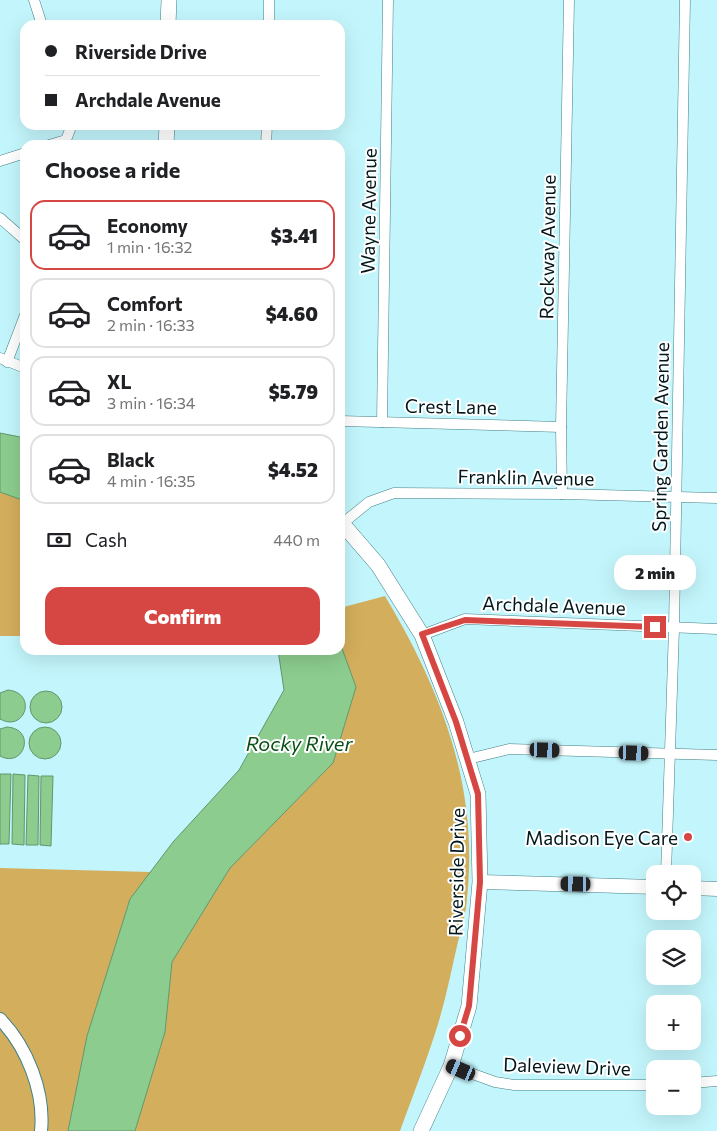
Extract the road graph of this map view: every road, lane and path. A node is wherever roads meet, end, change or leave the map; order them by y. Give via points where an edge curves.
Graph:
1 (34, 0) edge
2 (169, 0) edge
3 (269, 0) edge
4 (388, 0) edge
5 (569, 0) edge
6 (685, 0) edge
7 (40, 20) edge
8 (168, 20) edge
9 (269, 20) edge
10 (20, 155) edge
11 (0, 161) edge
12 (0, 218) edge
13 (20, 236) edge
14 (20, 326) edge
15 (4, 360) edge
16 (20, 366) edge
17 (345, 421) edge
18 (382, 422) junction
19 (561, 427) junction
20 (562, 494) junction
21 (676, 496) junction
22 (717, 498) edge
23 (345, 519) edge
24 (345, 527) edge
25 (674, 628) junction
26 (717, 629) edge
27 (422, 634) junction
28 (670, 754) junction
29 (717, 755) edge
30 (468, 759) junction
31 (666, 865) edge
32 (480, 882) junction
33 (646, 887) edge
34 (701, 888) edge
35 (717, 889) edge
36 (0, 1019) edge
37 (451, 1066) junction
38 (717, 1081) edge
39 (701, 1082) edge
40 (646, 1085) edge
41 (41, 1131) edge
42 (421, 1131) edge

1 - 7 street
2 - 8 main road
3 - 9 street
4 - 18 street, Wayne Avenue
5 - 19 street, Rockway Avenue
6 - 21 street, Spring Garden Avenue
10 - 11 street
12 - 13 street
14 - 15 street
15 - 16 street
17 - 18 street, Crest Lane
18 - 19 street, Crest Lane
19 - 20 street, Rockway Avenue
20 - 21 street, Franklin Avenue
20 - 23 street, Franklin Avenue via 394,493 368,502
21 - 22 street, Franklin Avenue
21 - 25 street, Spring Garden Avenue
24 - 27 main road, Riverside Drive via 378,565
25 - 26 street, Archdale Avenue
25 - 27 street, Archdale Avenue via 465,620
25 - 28 street, Spring Garden Avenue
27 - 30 main road, Riverside Drive
28 - 29 street
28 - 30 street via 509,749
28 - 31 street, Spring Garden Avenue
30 - 32 main road, Riverside Drive via 478,794
32 - 33 main road
32 - 37 main road, Riverside Drive via 469,1006
34 - 35 main road
36 - 41 street via 14,1035 35,1078
37 - 40 street, Daleview Drive via 514,1085
37 - 42 main road, Riverside Drive
38 - 39 street

